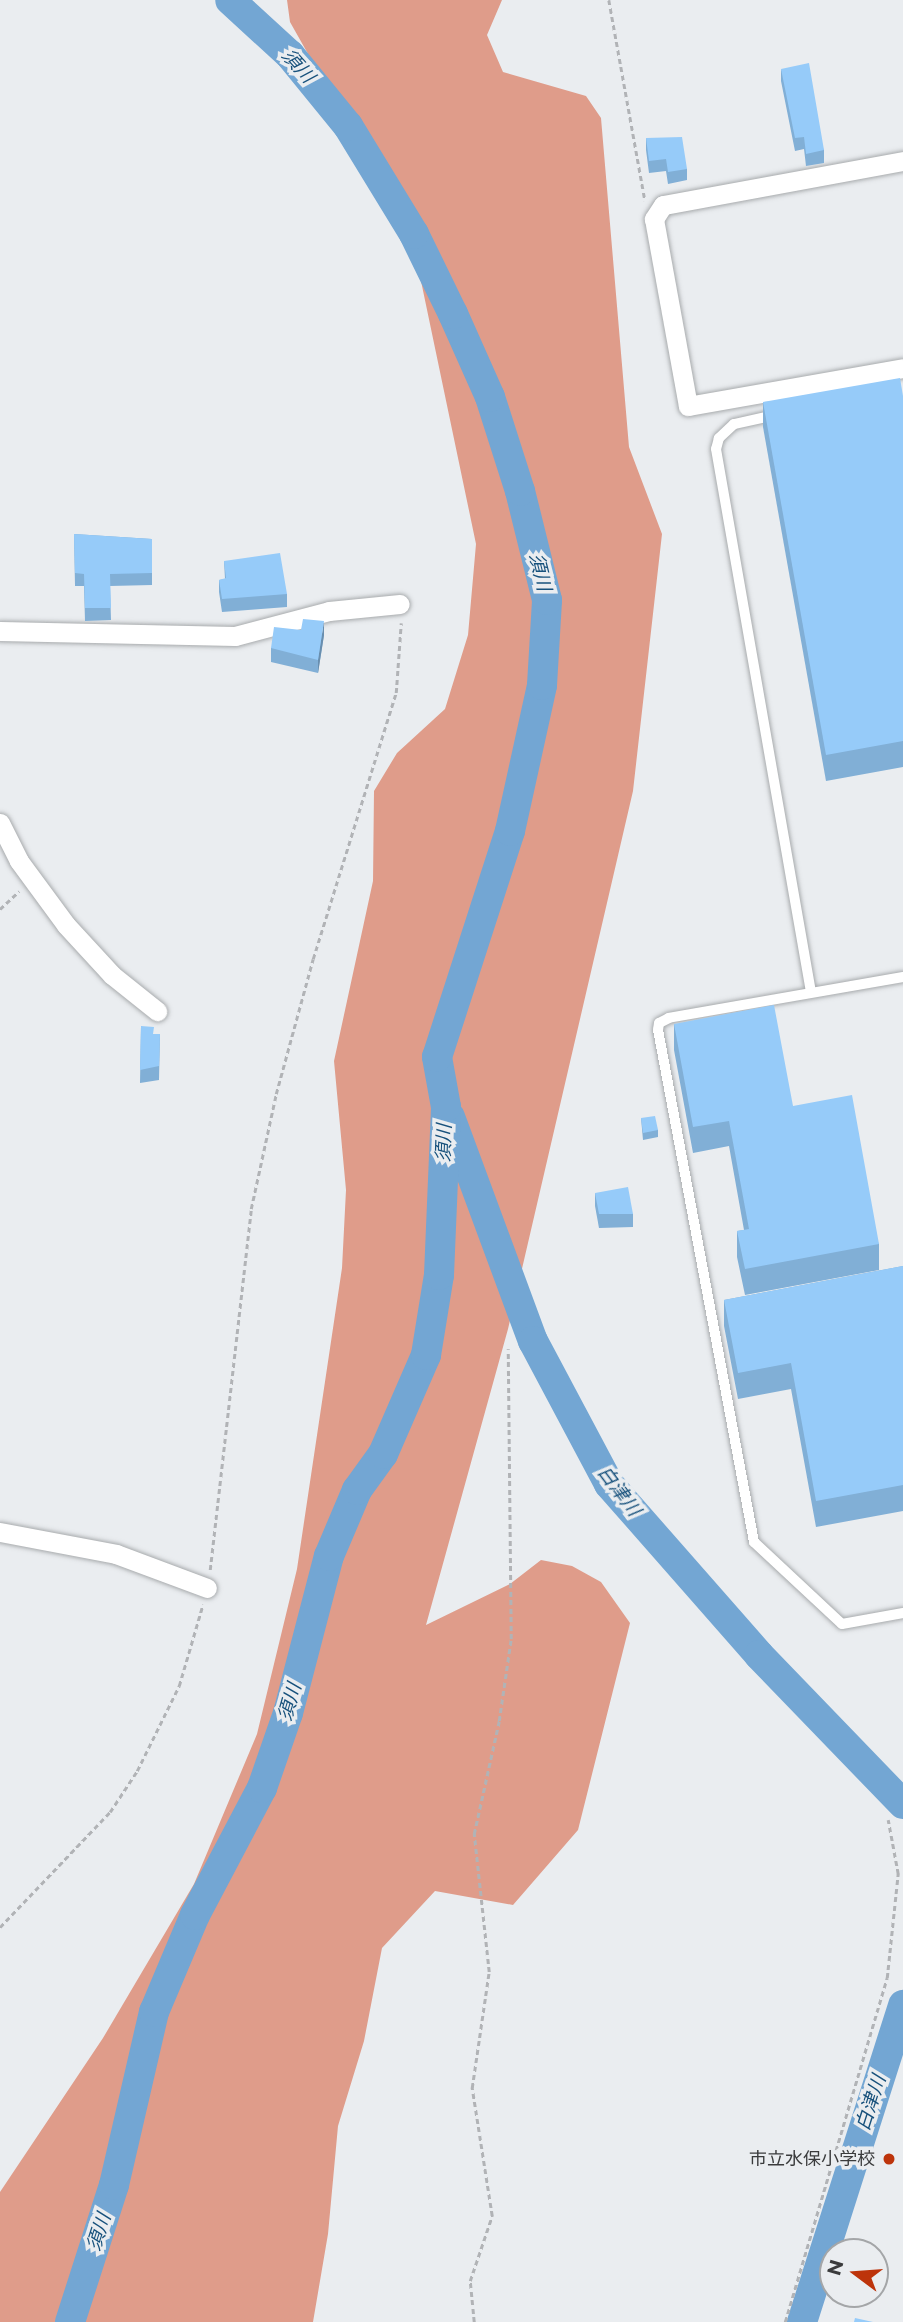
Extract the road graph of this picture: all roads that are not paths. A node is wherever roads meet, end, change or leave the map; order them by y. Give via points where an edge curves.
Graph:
1 (903, 161) edge
2 (903, 368) edge
3 (783, 414) edge
4 (400, 604) road end
5 (0, 631) edge
6 (0, 823) edge
7 (7, 855) edge
8 (903, 977) edge
9 (811, 992) junction
10 (157, 1011) dead end
11 (0, 1532) edge
12 (208, 1588) road end
13 (903, 1613) edge

1 - 2 street via 663,205 654,219 688,406
3 - 9 lane via 734,424 719,438 716,449
4 - 5 street via 329,611 235,636
6 - 7 street
7 - 10 street via 94,957
8 - 9 lane
9 - 13 lane via 669,1018 659,1023 658,1030 754,1542 842,1624
11 - 12 street via 116,1554

